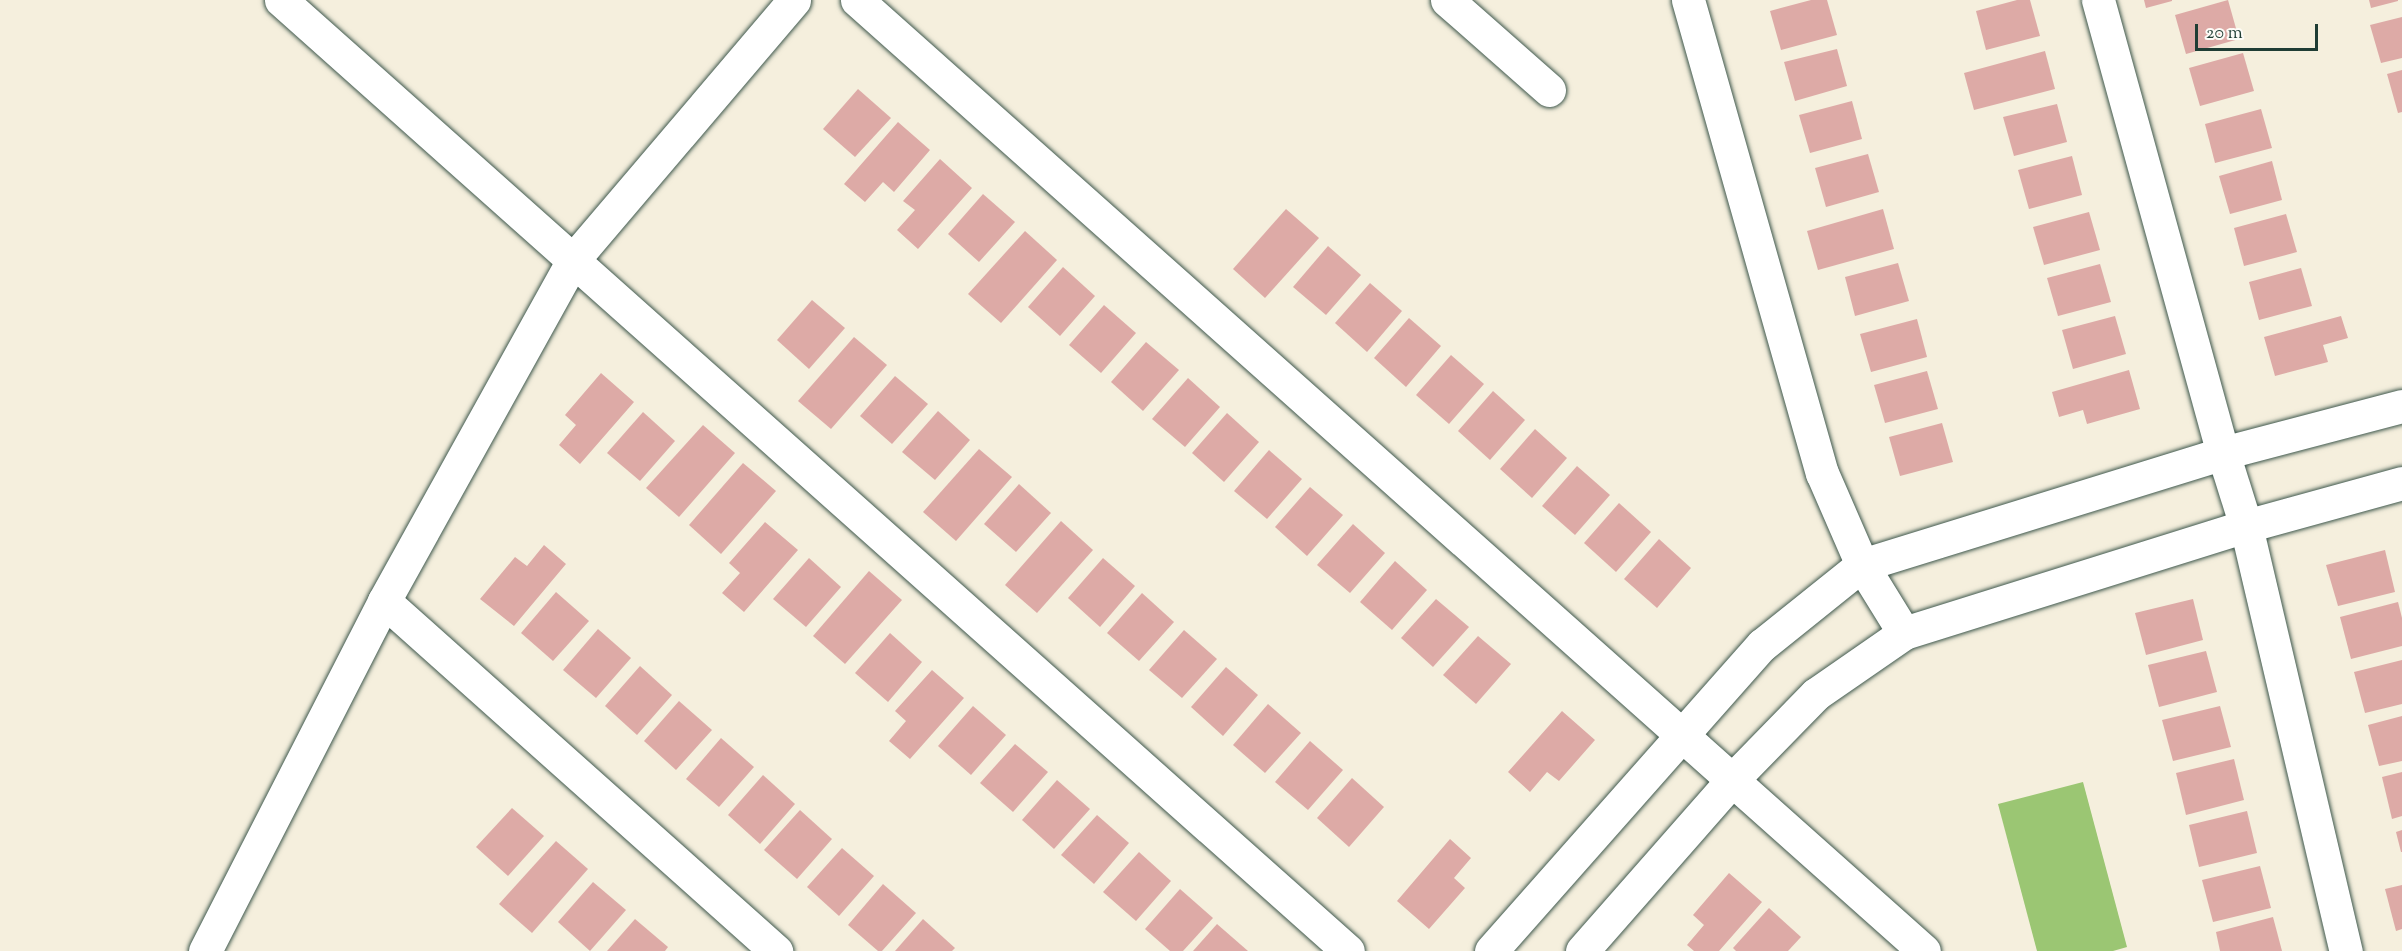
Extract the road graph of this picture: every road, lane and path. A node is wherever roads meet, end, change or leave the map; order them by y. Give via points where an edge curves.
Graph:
1 (281, 0) edge
2 (794, 0) edge
3 (857, 0) edge
4 (1447, 0) edge
5 (1688, 0) edge
6 (2098, 0) edge
7 (1550, 90) dead end
8 (573, 260) junction
9 (2402, 406) edge
10 (2223, 453) junction
11 (2402, 483) edge
12 (2246, 526) junction
13 (1862, 565) junction
14 (384, 601) junction
15 (1905, 633) junction
16 (1682, 736) junction
17 (1732, 780) junction
18 (205, 951) edge
19 (776, 951) edge
20 (1348, 951) edge
21 (1491, 951) edge
22 (1582, 951) edge
23 (1924, 951) edge
24 (2346, 951) edge

1 - 8 street
2 - 8 street
3 - 16 street
4 - 7 street
5 - 13 street via 1822,473
6 - 10 street
8 - 14 street
8 - 20 street
9 - 10 street
10 - 12 street
10 - 13 street
11 - 12 street
12 - 15 street
12 - 24 street
13 - 15 street
13 - 16 street via 1762,645
14 - 18 street
14 - 19 street
15 - 17 street via 1816,694
16 - 17 street
16 - 21 street
17 - 22 street
17 - 23 street

